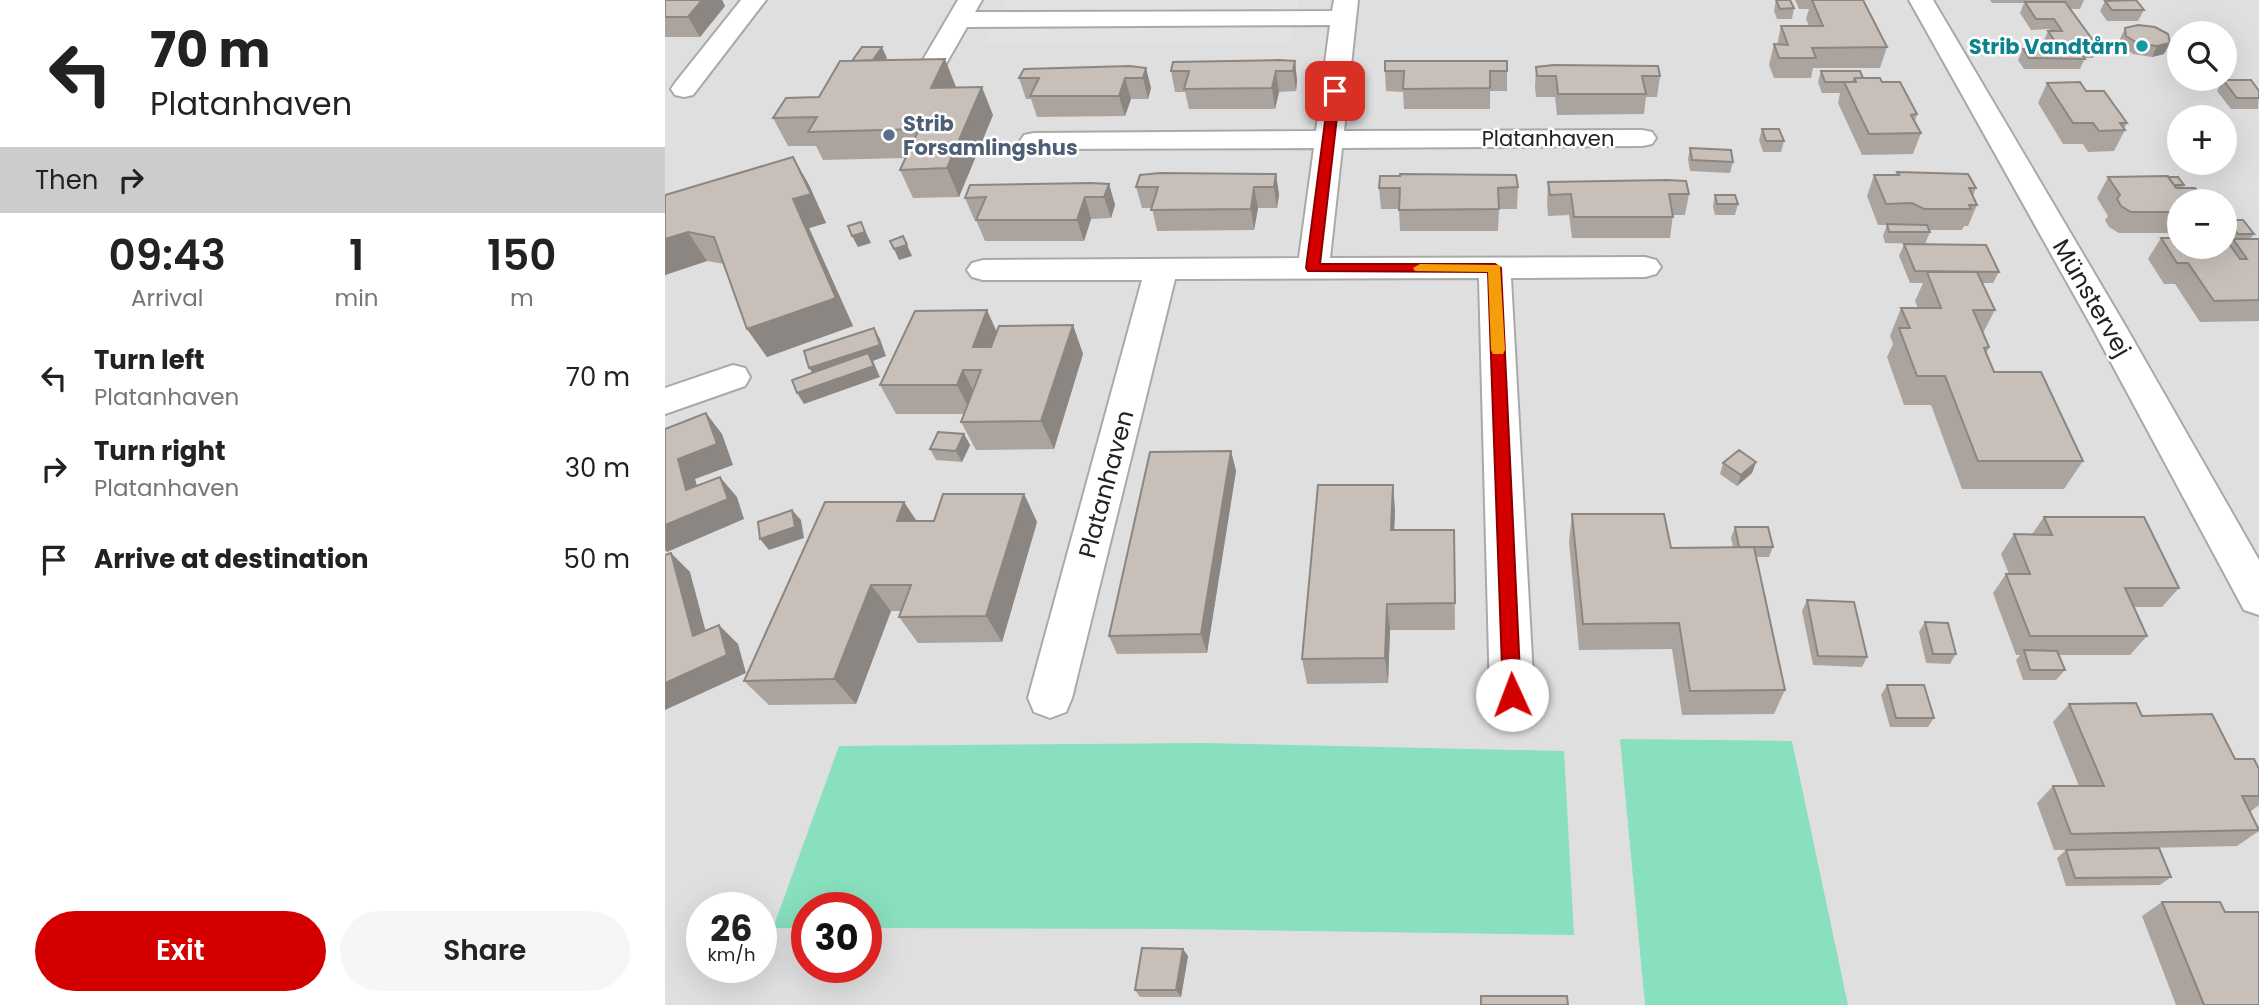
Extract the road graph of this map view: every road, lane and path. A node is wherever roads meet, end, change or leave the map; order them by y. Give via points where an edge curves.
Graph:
1 (754, 0) edge
2 (1921, 0) edge
3 (1345, 9) edge
4 (965, 10) edge
5 (930, 70) edge
6 (684, 89) dead end
7 (1642, 138) dead end
8 (1329, 139) junction
9 (1034, 141) dead end
10 (1645, 267) dead end
11 (1313, 268) junction
12 (1495, 268) junction
13 (983, 270) dead end
14 (1161, 270) junction
15 (733, 377) dead end
16 (665, 401) edge
17 (2259, 598) edge
18 (1512, 695) dead end
19 (1050, 698) dead end

1 - 6 street
2 - 17 street, Münstervej
3 - 4 street
3 - 8 street
4 - 5 street
7 - 8 street, Platanhaven
8 - 9 street, Platanhaven
8 - 11 street
10 - 12 street
11 - 12 street
11 - 14 street
12 - 18 street
13 - 14 street
14 - 19 street, Platanhaven
15 - 16 street

